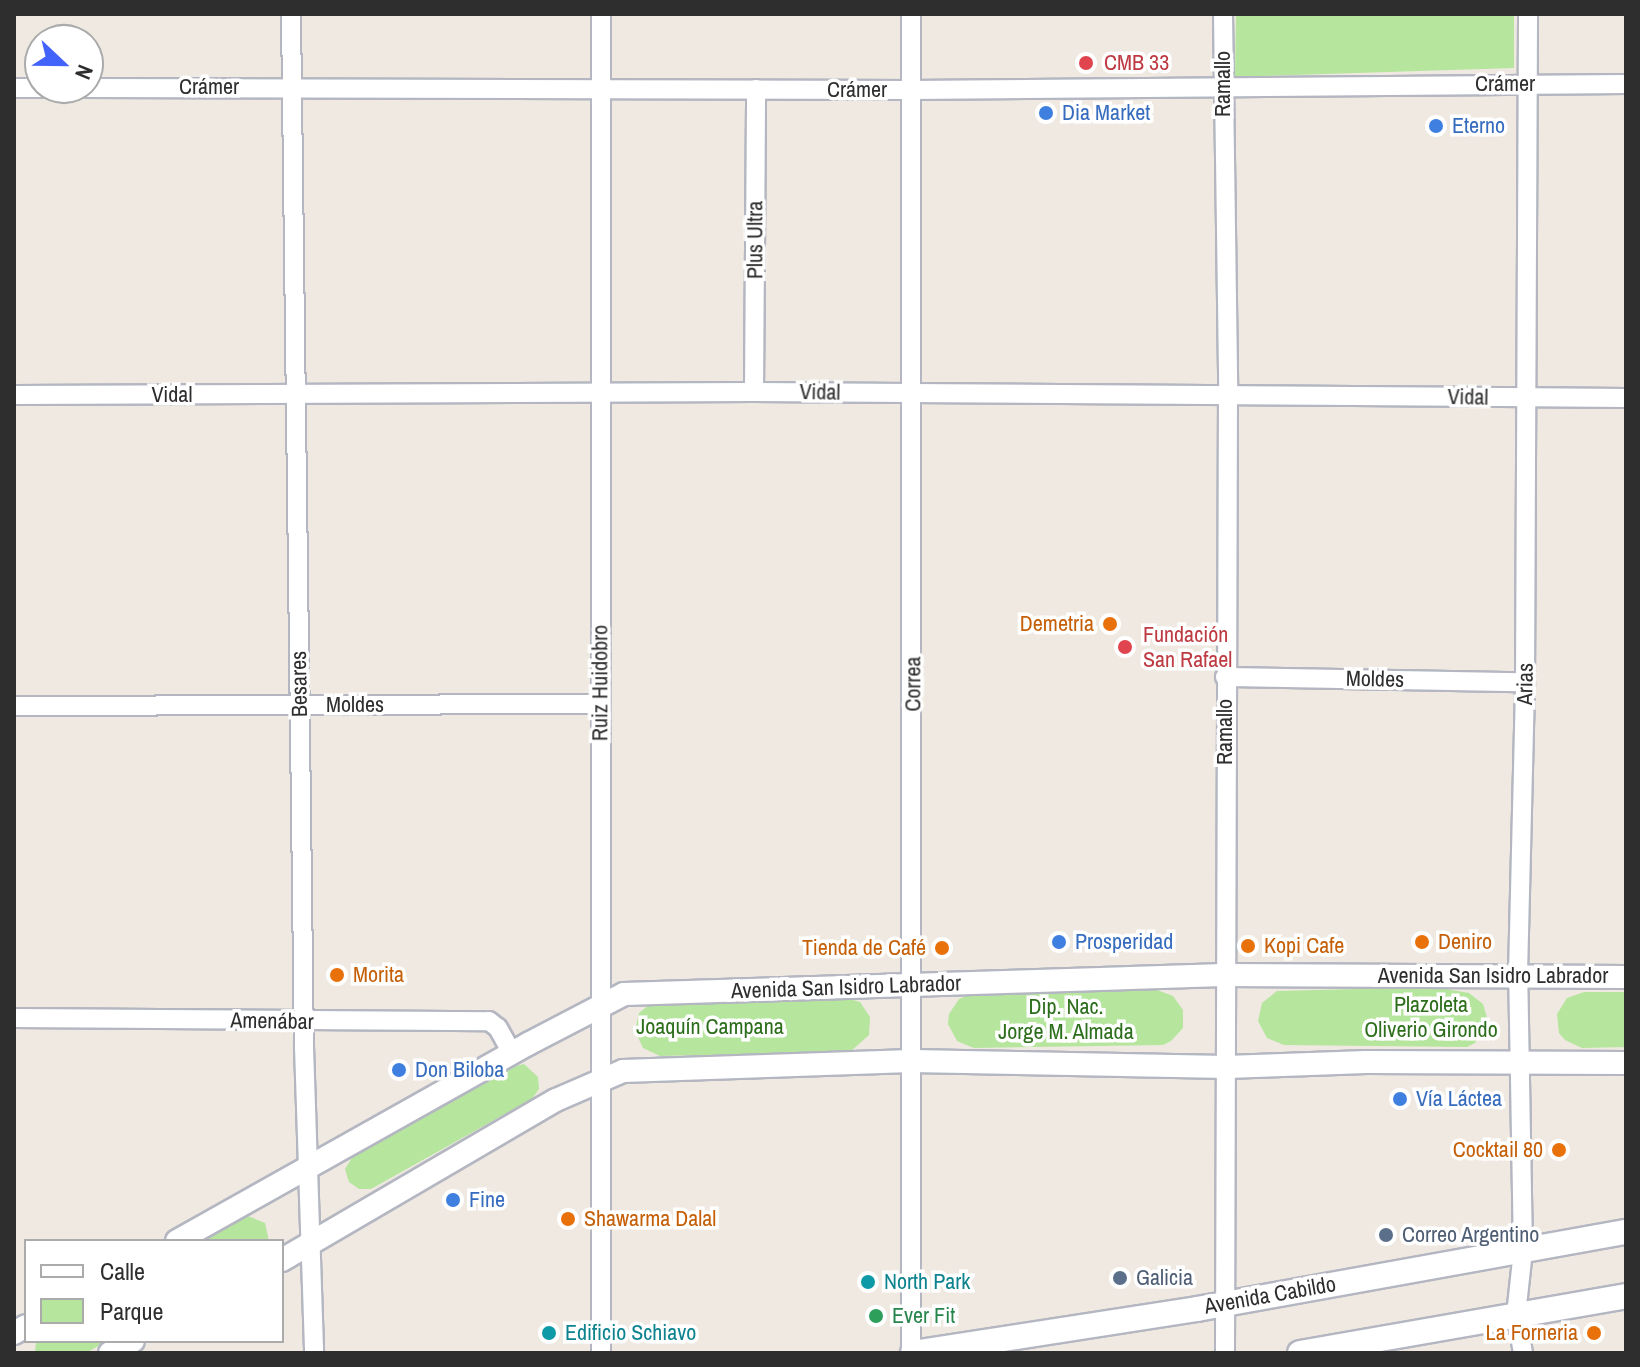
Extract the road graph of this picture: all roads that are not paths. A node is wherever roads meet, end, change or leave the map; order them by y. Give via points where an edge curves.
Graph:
1 (291, 14) edge
2 (601, 14) edge
3 (911, 14) edge
4 (1223, 14) edge
5 (1528, 14) edge
6 (1528, 84) junction
7 (1626, 84) edge
8 (1222, 85) junction
9 (291, 87) junction
10 (104, 88) edge
11 (601, 88) junction
12 (756, 89) junction
13 (910, 90) junction
14 (754, 392) junction
15 (603, 393) junction
16 (913, 394) junction
17 (1228, 394) junction
18 (14, 395) edge
19 (294, 395) junction
20 (1528, 398) junction
21 (1626, 398) edge
22 (1225, 677) junction
23 (1525, 682) junction
24 (600, 704) junction
25 (300, 705) junction
26 (14, 706) edge
27 (1518, 974) junction
28 (1224, 975) junction
29 (1626, 977) edge
30 (913, 984) junction
31 (600, 1006) junction
32 (14, 1018) edge
33 (304, 1022) junction
34 (512, 1053) junction
35 (911, 1061) junction
36 (1520, 1063) junction
37 (1626, 1063) edge
38 (1227, 1067) junction
39 (601, 1079) junction
40 (310, 1166) junction
41 (1626, 1232) edge
42 (181, 1239) edge
43 (311, 1243) junction
44 (1523, 1251) junction
45 (284, 1259) edge
46 (1626, 1296) edge
47 (1225, 1303) junction
48 (1516, 1315) junction
49 (129, 1343) edge
50 (1225, 1344) edge
51 (110, 1353) edge
52 (314, 1353) edge
53 (601, 1353) edge
54 (912, 1353) edge
55 (1300, 1353) edge
56 (1523, 1353) edge

1 - 9 street, Besares
2 - 11 street, Ruiz Huidobro
3 - 13 street, Correa
4 - 8 street, Ramallo
5 - 6 street, Arias
6 - 7 street, Crámer
6 - 8 street, Crámer
6 - 20 street, Arias
8 - 13 street, Crámer
8 - 17 street, Ramallo
9 - 10 street, Crámer
9 - 11 street, Crámer
9 - 19 street, Besares
11 - 12 street, Crámer
11 - 15 street, Ruiz Huidobro
12 - 13 street, Crámer
12 - 14 street, Plus Ultra
13 - 16 street, Correa
14 - 15 street, Vidal
14 - 16 street, Vidal
15 - 19 street, Vidal
15 - 24 street, Ruiz Huidobro
16 - 17 street, Vidal
16 - 30 street, Correa
17 - 20 street, Vidal
17 - 22 street, Ramallo
18 - 19 street, Vidal
19 - 25 street, Besares
20 - 21 street, Vidal
20 - 23 street, Arias
22 - 23 street, Moldes
22 - 28 street, Ramallo
23 - 27 street, Arias
24 - 25 street, Moldes
24 - 31 street, Ruiz Huidobro
25 - 26 street, Moldes
25 - 33 street, Besares
27 - 28 street, Avenida San Isidro Labrador
27 - 29 street, Avenida San Isidro Labrador
27 - 36 street, Arias
28 - 30 street, Avenida San Isidro Labrador
28 - 38 street, Ramallo
30 - 31 street, Avenida San Isidro Labrador via 624,994
30 - 35 street, Correa
31 - 34 street, Avenida San Isidro Labrador
31 - 39 street, Ruiz Huidobro
32 - 33 street, Amenábar
33 - 34 street, Amenábar via 489,1021
33 - 40 street, Besares
34 - 40 street, Avenida San Isidro Labrador
35 - 38 street
35 - 39 street via 623,1071
35 - 54 street, Correa
36 - 37 street
36 - 38 street
36 - 44 street, Arias
38 - 47 street, Ramallo
39 - 43 street via 462,1153
39 - 53 street, Ruiz Huidobro
40 - 42 street, Avenida San Isidro Labrador
40 - 43 street, Besares
41 - 44 main road, Avenida Cabildo
43 - 45 street
43 - 52 street, Besares
44 - 47 main road, Avenida Cabildo
44 - 48 street, Arias
46 - 48 main road
47 - 50 street, Ramallo
47 - 54 main road, Avenida Cabildo
48 - 55 main road
48 - 56 street, Arias
49 - 51 street

